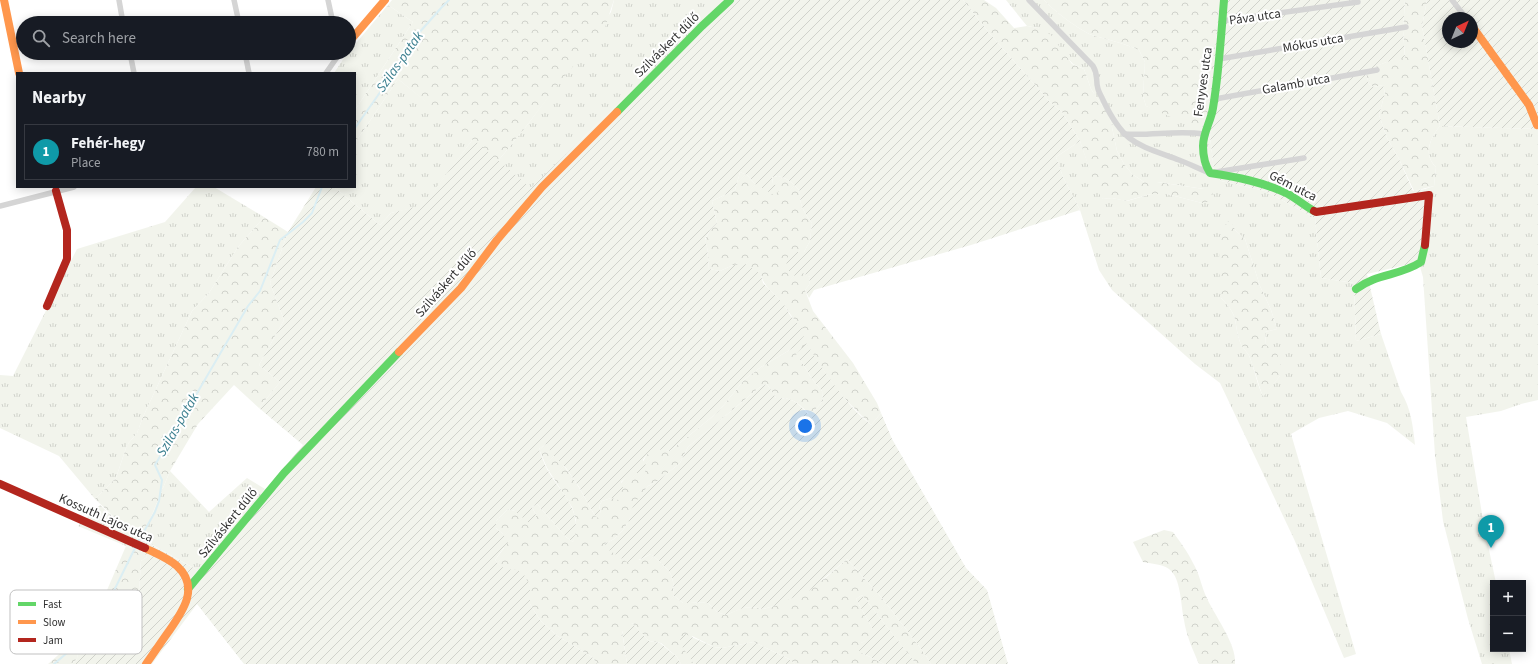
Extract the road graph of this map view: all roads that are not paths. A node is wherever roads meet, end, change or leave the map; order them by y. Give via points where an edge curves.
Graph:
1 (4, 0) edge
2 (119, 0) edge
3 (234, 0) edge
4 (328, 0) edge
5 (385, 0) edge
6 (730, 0) edge
7 (1029, 0) edge
8 (1224, 0) edge
9 (1452, 0) edge
10 (1358, 2) dead end
11 (1461, 12) edge
12 (122, 16) edge
13 (237, 16) edge
14 (331, 16) edge
15 (1222, 21) junction
16 (1406, 27) dead end
17 (356, 34) edge
18 (1478, 34) edge
19 (1219, 59) junction
20 (131, 60) edge
21 (246, 60) edge
22 (334, 60) edge
23 (1377, 70) dead end
24 (18, 72) edge
25 (134, 72) edge
26 (249, 72) edge
27 (327, 72) edge
28 (1215, 99) junction
29 (1537, 125) dead end
30 (1124, 134) junction
31 (1204, 134) junction
32 (1304, 158) dead end
33 (1210, 173) junction
34 (42, 188) edge
35 (70, 188) edge
36 (56, 191) junction
37 (43, 194) junction
38 (0, 206) edge
39 (1356, 289) dead end
40 (47, 306) dead end
41 (0, 484) edge
42 (188, 590) junction
43 (146, 664) edge

1 - 24 street
2 - 12 street
3 - 13 street
4 - 14 street
5 - 17 street
6 - 42 street, Szilváskert dűlő via 534,196 461,288 284,473
7 - 30 street via 1093,66 1097,72 1098,88 1103,101
8 - 15 street, Fenyves utca
9 - 11 street
10 - 15 street, Páva utca
15 - 19 street, Fenyves utca
16 - 19 street, Mókus utca
18 - 29 street via 1529,105
19 - 28 street, Fenyves utca
20 - 25 street
21 - 26 street
22 - 27 street
23 - 28 street, Galamb utca
28 - 31 street, Fenyves utca via 1212,120
30 - 31 street, Fenyves utca
30 - 33 street via 1140,146
31 - 33 street via 1205,162
32 - 33 street
33 - 39 street, Gém utca via 1251,180 1273,188 1290,195 1316,212 1429,195 1425,246 1421,262 1411,268 1363,282
34 - 37 street
35 - 36 street
36 - 37 street
36 - 40 street via 67,230 67,259
37 - 38 street
41 - 42 street, Kossuth Lajos utca via 166,559 178,566 186,579
42 - 43 street via 183,611

